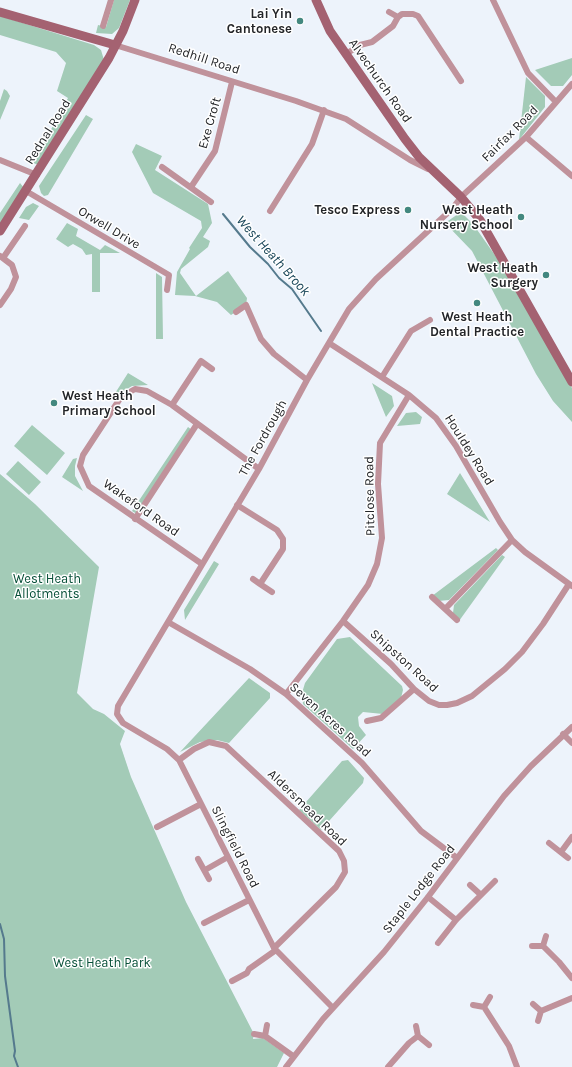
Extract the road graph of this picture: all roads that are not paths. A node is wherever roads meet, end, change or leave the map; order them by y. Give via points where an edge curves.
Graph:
1 (111, 0) edge
2 (135, 0) edge
3 (316, 0) edge
4 (493, 0) edge
5 (0, 12) edge
6 (389, 12) dead end
7 (398, 17) junction
8 (103, 26) dead end
9 (115, 45) junction
10 (346, 54) junction
11 (232, 82) junction
12 (461, 82) dead end
13 (572, 84) edge
14 (556, 102) junction
15 (324, 110) junction
16 (526, 137) junction
17 (405, 139) junction
18 (394, 148) junction
19 (0, 160) edge
20 (162, 167) dead end
21 (432, 171) junction
22 (37, 175) junction
23 (572, 176) edge
24 (191, 187) junction
25 (26, 191) junction
26 (460, 197) junction
27 (211, 202) dead end
28 (270, 211) dead end
29 (25, 226) dead end
30 (0, 231) edge
31 (2, 257) edge
32 (167, 290) dead end
33 (0, 305) edge
34 (236, 312) dead end
35 (430, 320) dead end
36 (329, 343) junction
37 (212, 369) dead end
38 (382, 377) junction
39 (307, 380) junction
40 (572, 382) edge
41 (409, 395) junction
42 (172, 405) junction
43 (197, 424) junction
44 (259, 469) junction
45 (238, 505) junction
46 (135, 519) junction
47 (512, 540) junction
48 (202, 564) junction
49 (253, 579) dead end
50 (260, 584) junction
51 (570, 585) edge
52 (272, 592) dead end
53 (432, 597) dead end
54 (445, 609) junction
55 (457, 620) dead end
56 (343, 621) junction
57 (168, 622) junction
58 (414, 689) junction
59 (286, 694) junction
60 (117, 714) joint
61 (367, 721) dead end
62 (572, 727) edge
63 (563, 734) junction
64 (572, 743) edge
65 (179, 760) junction
66 (201, 804) junction
67 (157, 827) dead end
68 (572, 837) edge
69 (550, 843) dead end
70 (561, 852) junction
71 (228, 857) junction
72 (457, 858) junction
73 (568, 858) dead end
74 (198, 859) dead end
75 (205, 870) junction
76 (209, 879) dead end
77 (495, 881) dead end
78 (470, 885) dead end
79 (481, 895) junction
80 (428, 897) junction
81 (250, 900) junction
82 (456, 920) junction
83 (204, 923) dead end
84 (546, 936) dead end
85 (438, 943) dead end
86 (532, 946) dead end
87 (543, 946) junction
88 (275, 949) junction
89 (572, 978) edge
90 (232, 981) dead end
91 (490, 997) dead end
92 (572, 998) edge
93 (533, 1004) dead end
94 (473, 1005) dead end
95 (484, 1007) junction
96 (333, 1008) junction
97 (541, 1011) junction
98 (538, 1021) dead end
99 (267, 1025) dead end
100 (416, 1026) dead end
101 (254, 1034) dead end
102 (265, 1036) junction
103 (418, 1036) junction
104 (429, 1045) dead end
105 (293, 1056) junction
106 (286, 1067) edge
107 (388, 1067) edge
108 (517, 1067) edge

1 - 8 street
2 - 9 street, Rednal Road
3 - 10 street, Alvechurch Road via 330,31
4 - 14 street via 528,73
5 - 9 street, Redhill Road
6 - 7 street
7 - 10 street via 393,26 372,42 360,45
7 - 12 street via 407,13 418,16
9 - 11 street, Redhill Road
9 - 22 street, Rednal Road
10 - 17 street, Alvechurch Road
11 - 15 street, Redhill Road
11 - 24 street, Exe Croft via 215,151
13 - 14 street, Fairfax Road
14 - 16 street, Fairfax Road
15 - 18 street, Redhill Road via 346,118
15 - 28 street via 312,144
16 - 23 street
16 - 26 street, Fairfax Road
17 - 18 street
17 - 21 street, Alvechurch Road
18 - 21 street, Redhill Road
19 - 22 street
20 - 24 street
21 - 26 street, Redhill Road
22 - 25 street, Rednal Road
24 - 27 street
25 - 30 street, Rednal Road
25 - 32 street, Orwell Drive via 169,276
26 - 36 street, The Fordrough via 453,208 362,292
26 - 40 street, Redhill Road via 480,220 493,241
29 - 31 street
31 - 33 street via 12,265 16,277
34 - 39 street via 246,305 261,339 274,354
35 - 38 street via 411,331
36 - 38 street, Houldey Road
36 - 39 street, The Fordrough
37 - 42 street via 201,362
38 - 41 street, Houldey Road
39 - 44 street, The Fordrough
41 - 47 street, Houldey Road via 445,428
41 - 56 street, Pitclose Road via 380,443 378,484 382,538 377,564 368,585
42 - 43 street, Wakeford Road
42 - 46 street, Wakeford Road via 147,391 135,389 128,392 121,397 82,455 80,466 89,486
43 - 44 street, Wakeford Road
43 - 46 street
44 - 45 street, The Fordrough
45 - 48 street, The Fordrough
45 - 50 street via 277,530 283,539 283,549
46 - 48 street, Wakeford Road
47 - 51 street, Houldey Road
47 - 54 street
48 - 57 street, The Fordrough
49 - 50 street
50 - 52 street
51 - 58 street, Shipston Road via 522,652 506,669 472,696 457,703 439,705 429,701
53 - 54 street
54 - 55 street
56 - 58 street, Shipston Road via 391,664
56 - 59 street, Pitclose Road
57 - 59 street, Seven Acres Road via 243,665
57 - 60 street, The Fordrough via 118,706
58 - 61 street via 381,718
59 - 72 street, Seven Acres Road via 362,763 421,831
60 - 65 street, Slingfield Road via 122,723 167,749
62 - 63 street, Staple Lodge Road
63 - 64 street
63 - 72 street, Staple Lodge Road via 504,796
65 - 66 street, Slingfield Road
65 - 88 street, Aldersmead Road via 209,742 226,746 339,851 344,861 345,872 336,887
66 - 67 street, Slingfield Road
66 - 71 street, Slingfield Road
68 - 70 street
69 - 70 street
70 - 73 street
71 - 75 street
71 - 81 street, Slingfield Road
72 - 80 street, Staple Lodge Road
74 - 75 street
75 - 76 street
77 - 79 street
78 - 79 street
79 - 82 street
80 - 82 street
80 - 96 street, Staple Lodge Road via 384,952
81 - 83 street, Slingfield Road
81 - 88 street, Slingfield Road
82 - 85 street
84 - 87 street
86 - 87 street
87 - 89 street
88 - 90 street via 247,973
88 - 96 street, Slingfield Road
91 - 95 street
92 - 97 street
93 - 97 street
94 - 95 street
95 - 108 street via 509,1046
96 - 105 street, Staple Lodge Road
97 - 98 street
99 - 102 street
100 - 103 street
101 - 102 street
102 - 105 street
103 - 104 street
103 - 107 street
105 - 106 street, Staple Lodge Road

